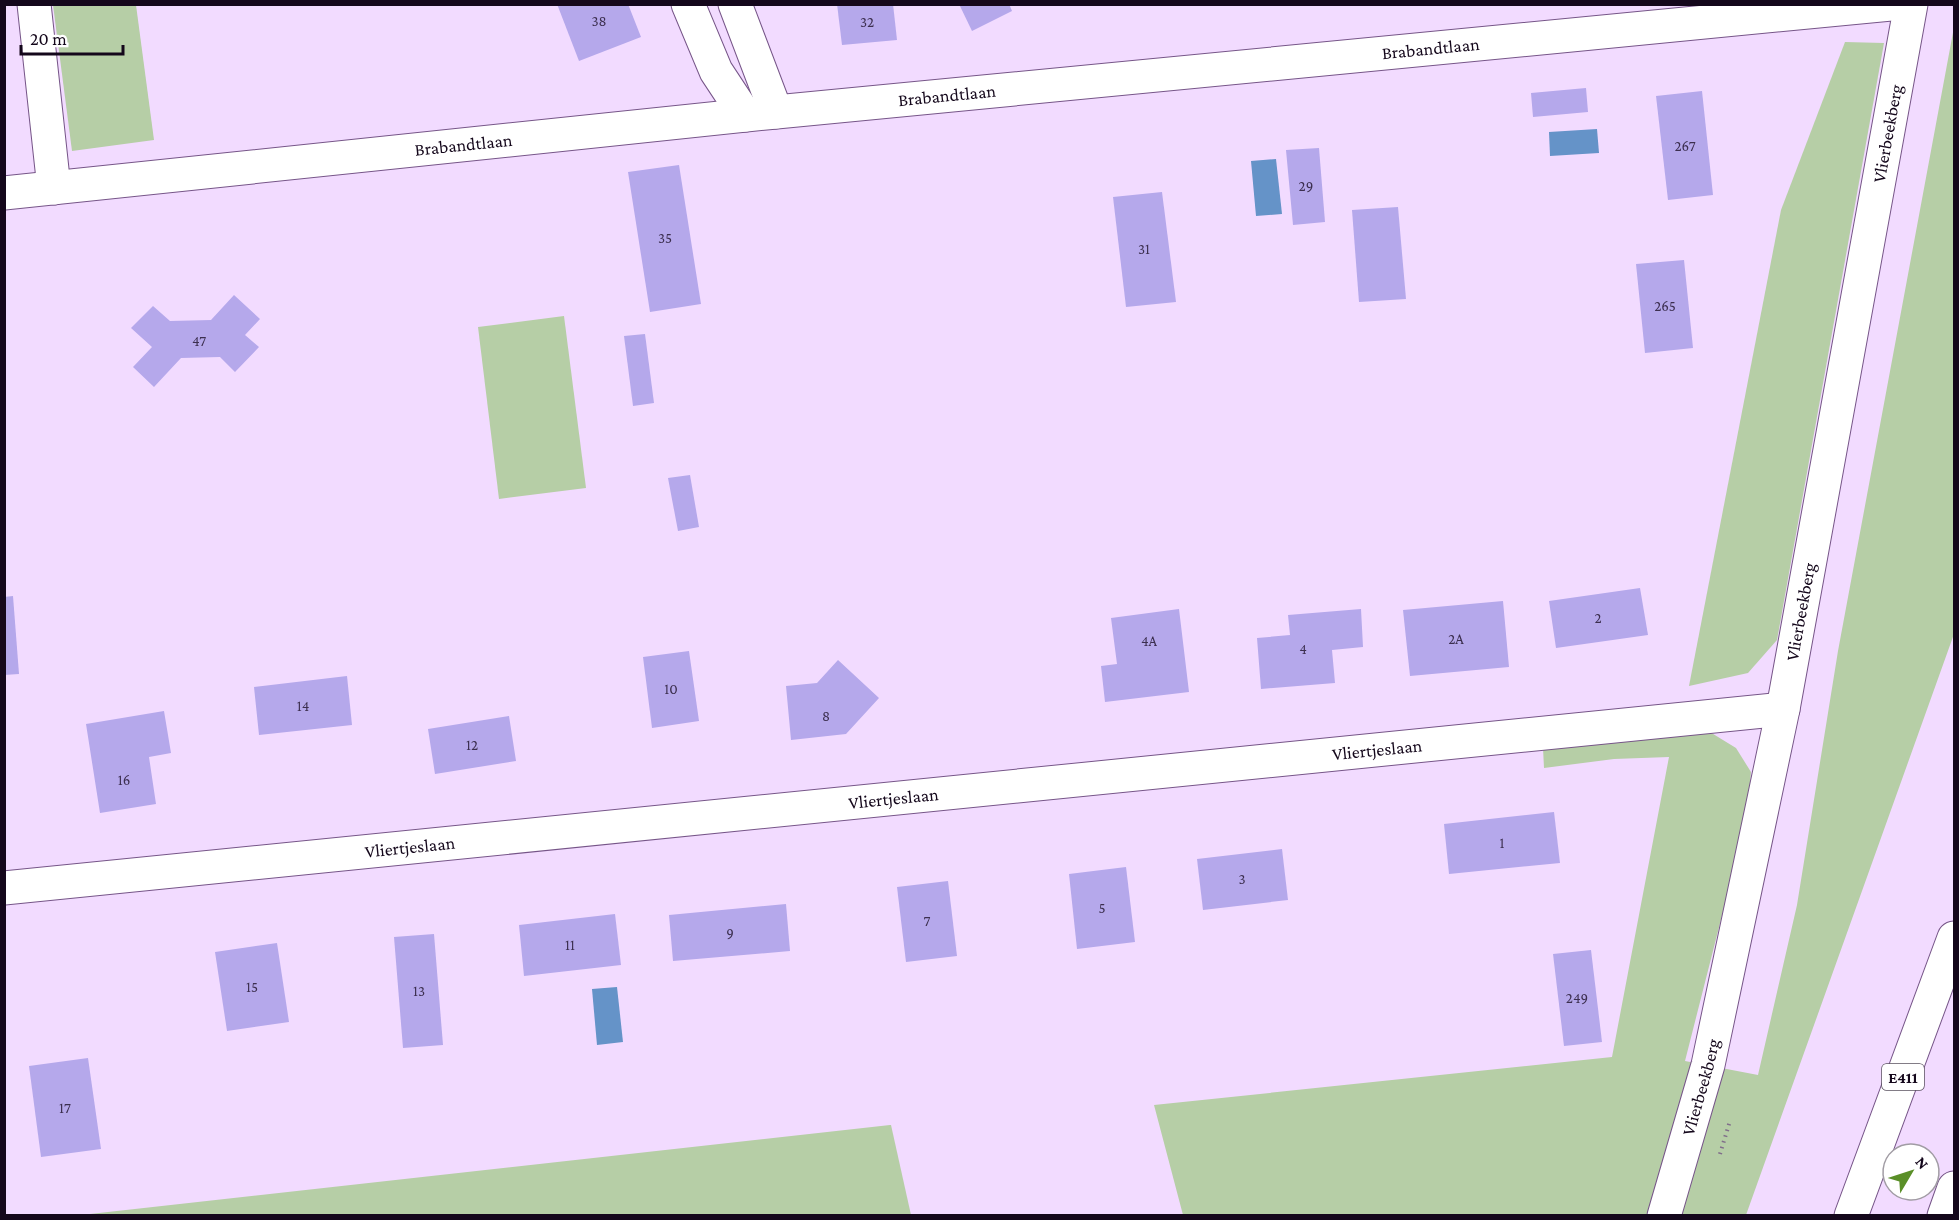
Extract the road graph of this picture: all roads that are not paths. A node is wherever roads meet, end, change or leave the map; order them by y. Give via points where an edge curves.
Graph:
1 (34, 4) edge
2 (688, 4) edge
3 (735, 4) edge
4 (1891, 4) edge
5 (1911, 4) edge
6 (761, 114) junction
7 (54, 188) junction
8 (4, 193) edge
9 (1783, 709) junction
10 (4, 888) edge
11 (1954, 938) edge
12 (1954, 1188) edge
13 (1664, 1215) edge
14 (1851, 1215) edge
15 (1944, 1215) edge

1 - 7 main road
2 - 6 main road via 716,71
3 - 6 main road
4 - 6 main road, Brabandtlaan
5 - 9 main road, Vlierbeekberg
6 - 7 main road, Brabandtlaan
7 - 8 main road, Brabandtlaan
9 - 10 main road, Vliertjeslaan
9 - 13 main road, Vlierbeekberg via 1708,1065
11 - 14 main road, E411
12 - 15 main road

